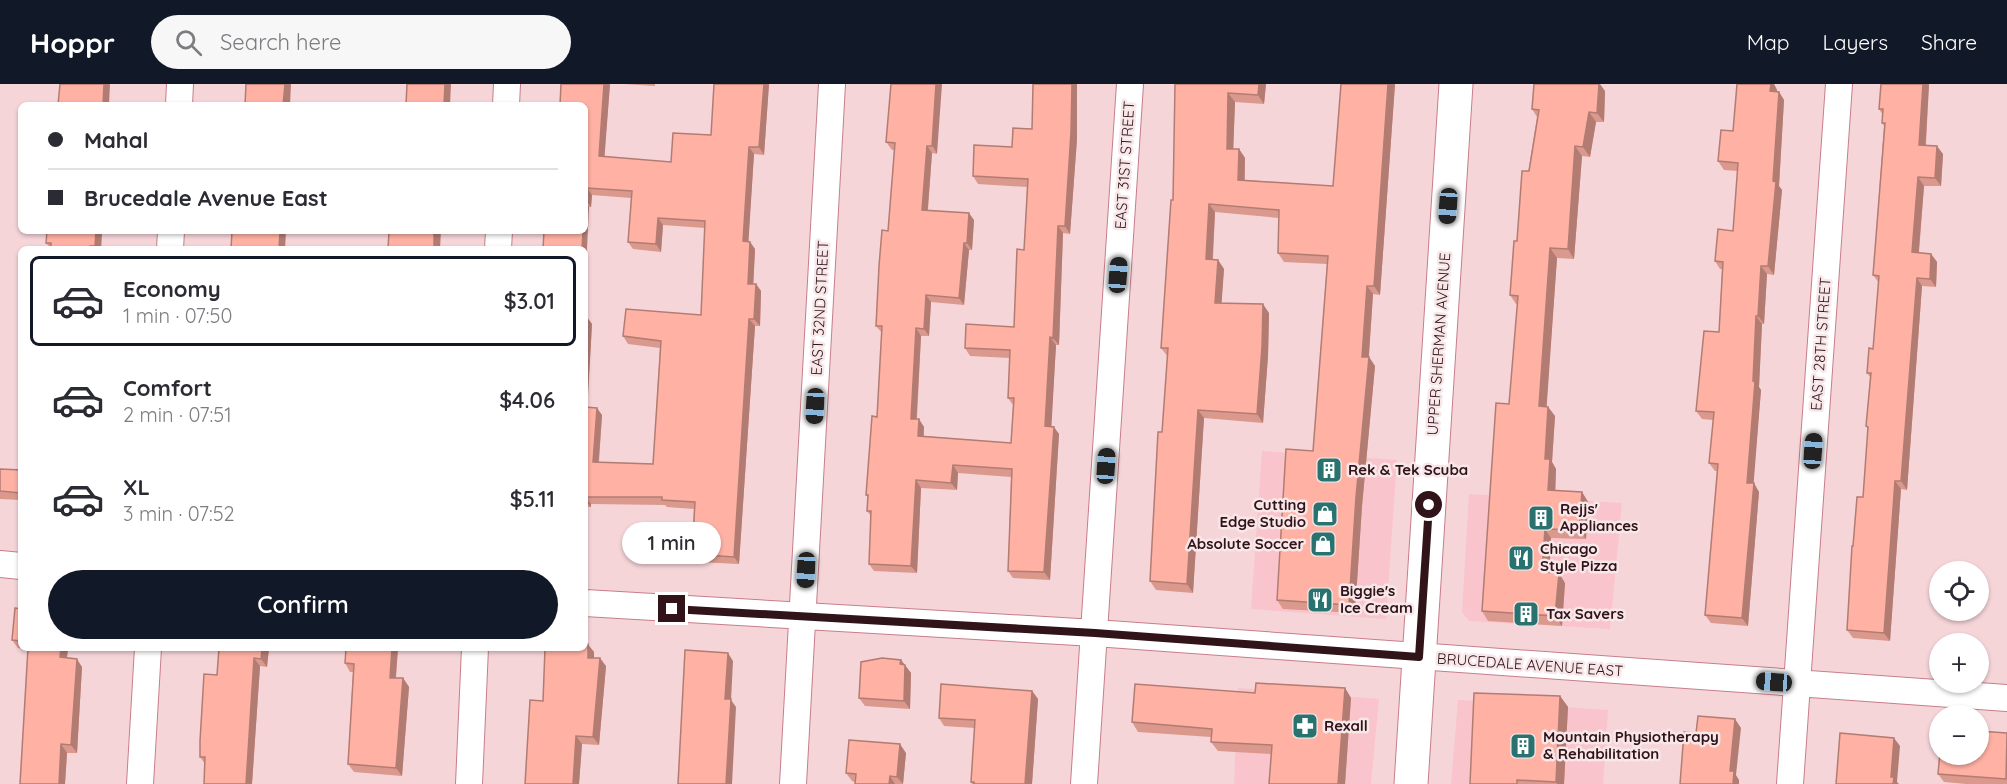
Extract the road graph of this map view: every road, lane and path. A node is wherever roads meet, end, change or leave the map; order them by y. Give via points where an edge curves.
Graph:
1 (180, 84) edge
2 (507, 84) edge
3 (832, 84) edge
4 (1130, 84) edge
5 (1456, 84) edge
6 (1839, 84) edge
7 (179, 102) edge
8 (506, 102) edge
9 (0, 564) edge
10 (18, 566) edge
11 (588, 603) edge
12 (803, 617) junction
13 (1095, 633) junction
14 (148, 651) edge
15 (475, 651) edge
16 (1419, 657) junction
17 (1797, 684) junction
18 (2007, 698) edge
19 (140, 784) edge
20 (469, 784) edge
21 (793, 784) edge
22 (1084, 784) edge
23 (1411, 784) edge
24 (1790, 784) edge

1 - 7 street
2 - 8 street
3 - 12 street, EAST 32ND STREET
4 - 13 street, EAST 31ST STREET
5 - 16 main road, UPPER SHERMAN AVENUE
6 - 17 street, EAST 28TH STREET
9 - 10 street
11 - 12 street, BRUCEDALE AVENUE EAST
12 - 13 street, BRUCEDALE AVENUE EAST
12 - 21 street, EAST 32ND STREET
13 - 16 street, BRUCEDALE AVENUE EAST
13 - 22 street, EAST 31ST STREET
14 - 19 street
15 - 20 street
16 - 17 street, BRUCEDALE AVENUE EAST
16 - 23 main road, UPPER SHERMAN AVENUE
17 - 18 street, BRUCEDALE AVENUE EAST
17 - 24 street, EAST 28TH STREET

